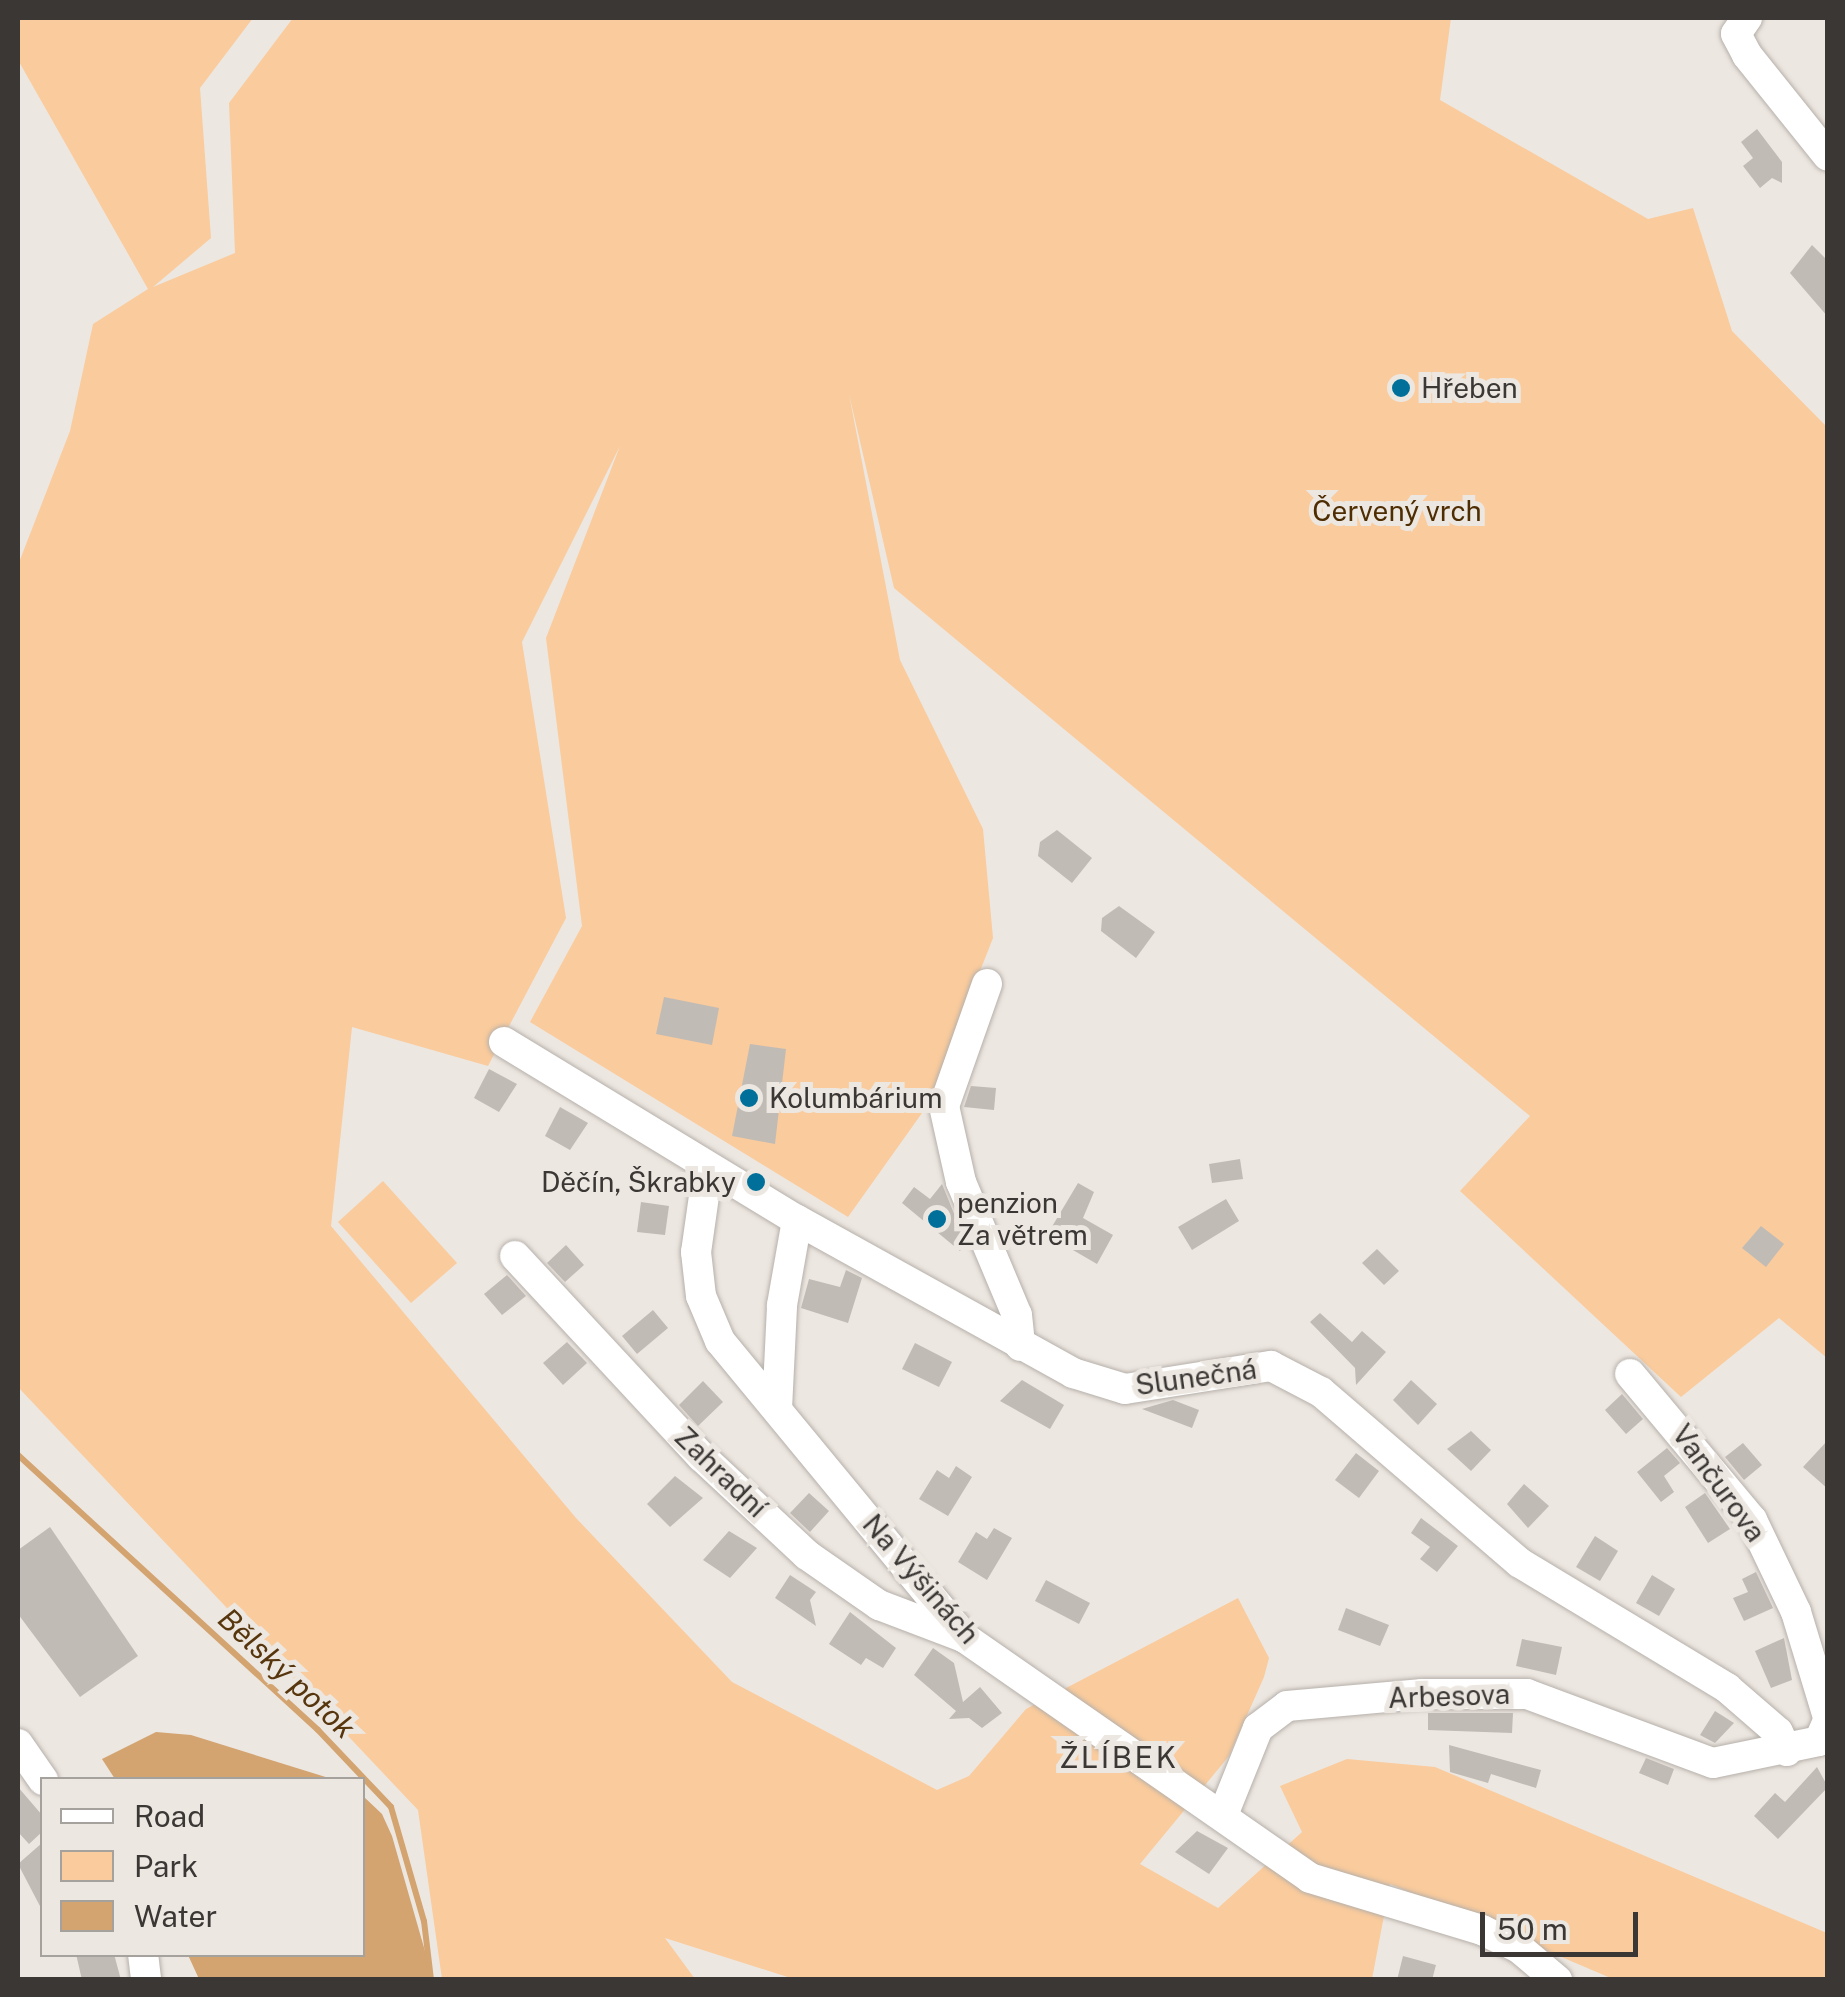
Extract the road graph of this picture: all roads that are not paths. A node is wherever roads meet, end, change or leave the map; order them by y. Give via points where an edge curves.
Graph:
1 (1742, 26) edge
2 (1828, 156) edge
3 (987, 984) dead end
4 (504, 1042) dead end
5 (708, 1168) junction
6 (797, 1220) junction
7 (515, 1256) dead end
8 (1020, 1346) junction
9 (1630, 1374) dead end
10 (777, 1409) junction
11 (966, 1638) junction
12 (1828, 1719) edge
13 (18, 1744) edge
14 (1787, 1751) junction
15 (42, 1777) edge
16 (1213, 1808) junction
17 (1557, 1980) edge

1 - 2 street
3 - 8 street via 944,1106 961,1182 1017,1314
4 - 5 street, Slunečná
5 - 6 street, Slunečná
5 - 10 street, Na Výšinách via 696,1252 701,1296 720,1341
6 - 8 street, Slunečná
6 - 10 street via 784,1290
7 - 11 street, Zahradní via 702,1457 808,1555 880,1605
8 - 14 street, Slunečná via 1124,1389 1271,1366 1322,1392 1520,1563 1727,1688 1778,1732
9 - 12 street, Vančurova via 1752,1520 1796,1612
10 - 11 street, Na Výšinách
11 - 16 street, Na Výšinách
12 - 14 street, Vančurova via 1819,1741
13 - 15 street
14 - 16 street, Arbesova via 1712,1763 1528,1694 1422,1694 1287,1706 1258,1728
16 - 17 street, Na Výšinách via 1310,1878 1482,1930

